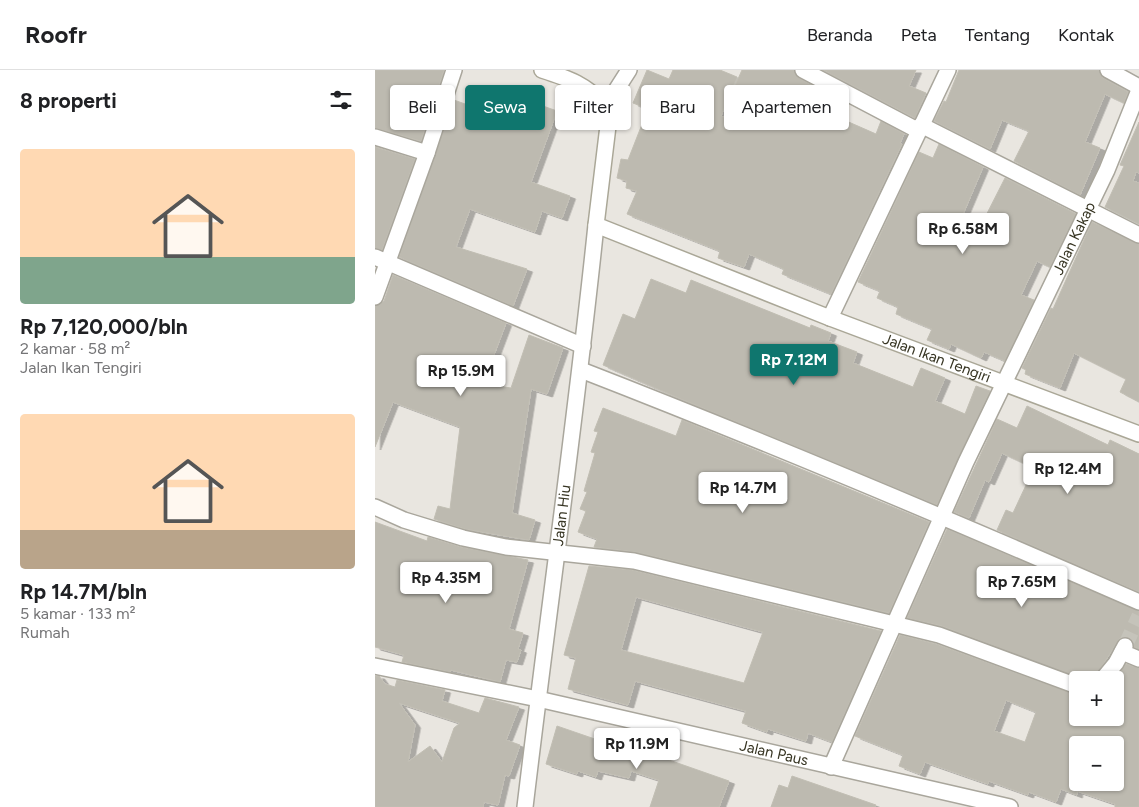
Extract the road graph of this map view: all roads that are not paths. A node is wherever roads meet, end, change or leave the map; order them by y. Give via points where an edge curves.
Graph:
1 (454, 70) edge
2 (542, 70) edge
3 (629, 70) edge
4 (803, 70) edge
5 (948, 70) edge
6 (1108, 70) edge
7 (581, 85) edge
8 (619, 85) edge
9 (1139, 89) edge
10 (920, 128) junction
11 (608, 130) edge
12 (375, 137) edge
13 (427, 153) junction
14 (1088, 211) junction
15 (596, 224) junction
16 (1139, 236) edge
17 (381, 259) edge
18 (375, 297) edge
19 (830, 318) junction
20 (583, 346) junction
21 (581, 370) junction
22 (1005, 383) junction
23 (1139, 434) edge
24 (375, 507) edge
25 (943, 516) junction
26 (556, 553) junction
27 (1139, 602) edge
28 (894, 624) junction
29 (1139, 660) edge
30 (375, 666) edge
31 (1108, 671) edge
32 (1069, 683) edge
33 (538, 699) junction
34 (831, 767) junction
35 (525, 807) edge
36 (1010, 807) edge

1 - 13 street
2 - 7 street
3 - 8 street
4 - 10 street
5 - 10 street
6 - 9 street
9 - 14 street, Jalan Kakap
10 - 14 street
10 - 19 street
11 - 15 street, Jalan Hiu
12 - 13 street
13 - 17 street
14 - 16 street
14 - 22 street, Jalan Kakap
15 - 19 street, Jalan Ikan Tengiri
15 - 20 street, Jalan Hiu
17 - 18 street
17 - 20 street
19 - 22 street, Jalan Ikan Tengiri
20 - 21 street, Jalan Hiu
21 - 25 street
21 - 26 street, Jalan Hiu
22 - 23 street, Jalan Ikan Tengiri
22 - 25 street, Jalan Kakap
24 - 26 street via 463,538
25 - 27 street
25 - 28 street, Jalan Kakap
26 - 28 street via 634,561
26 - 33 street, Jalan Hiu
28 - 32 street via 939,635
28 - 34 street, Jalan Kakap
29 - 31 street via 1123,649
30 - 33 street, Jalan Paus
33 - 34 street, Jalan Paus
33 - 35 street, Jalan Hiu
34 - 36 street, Jalan Paus

